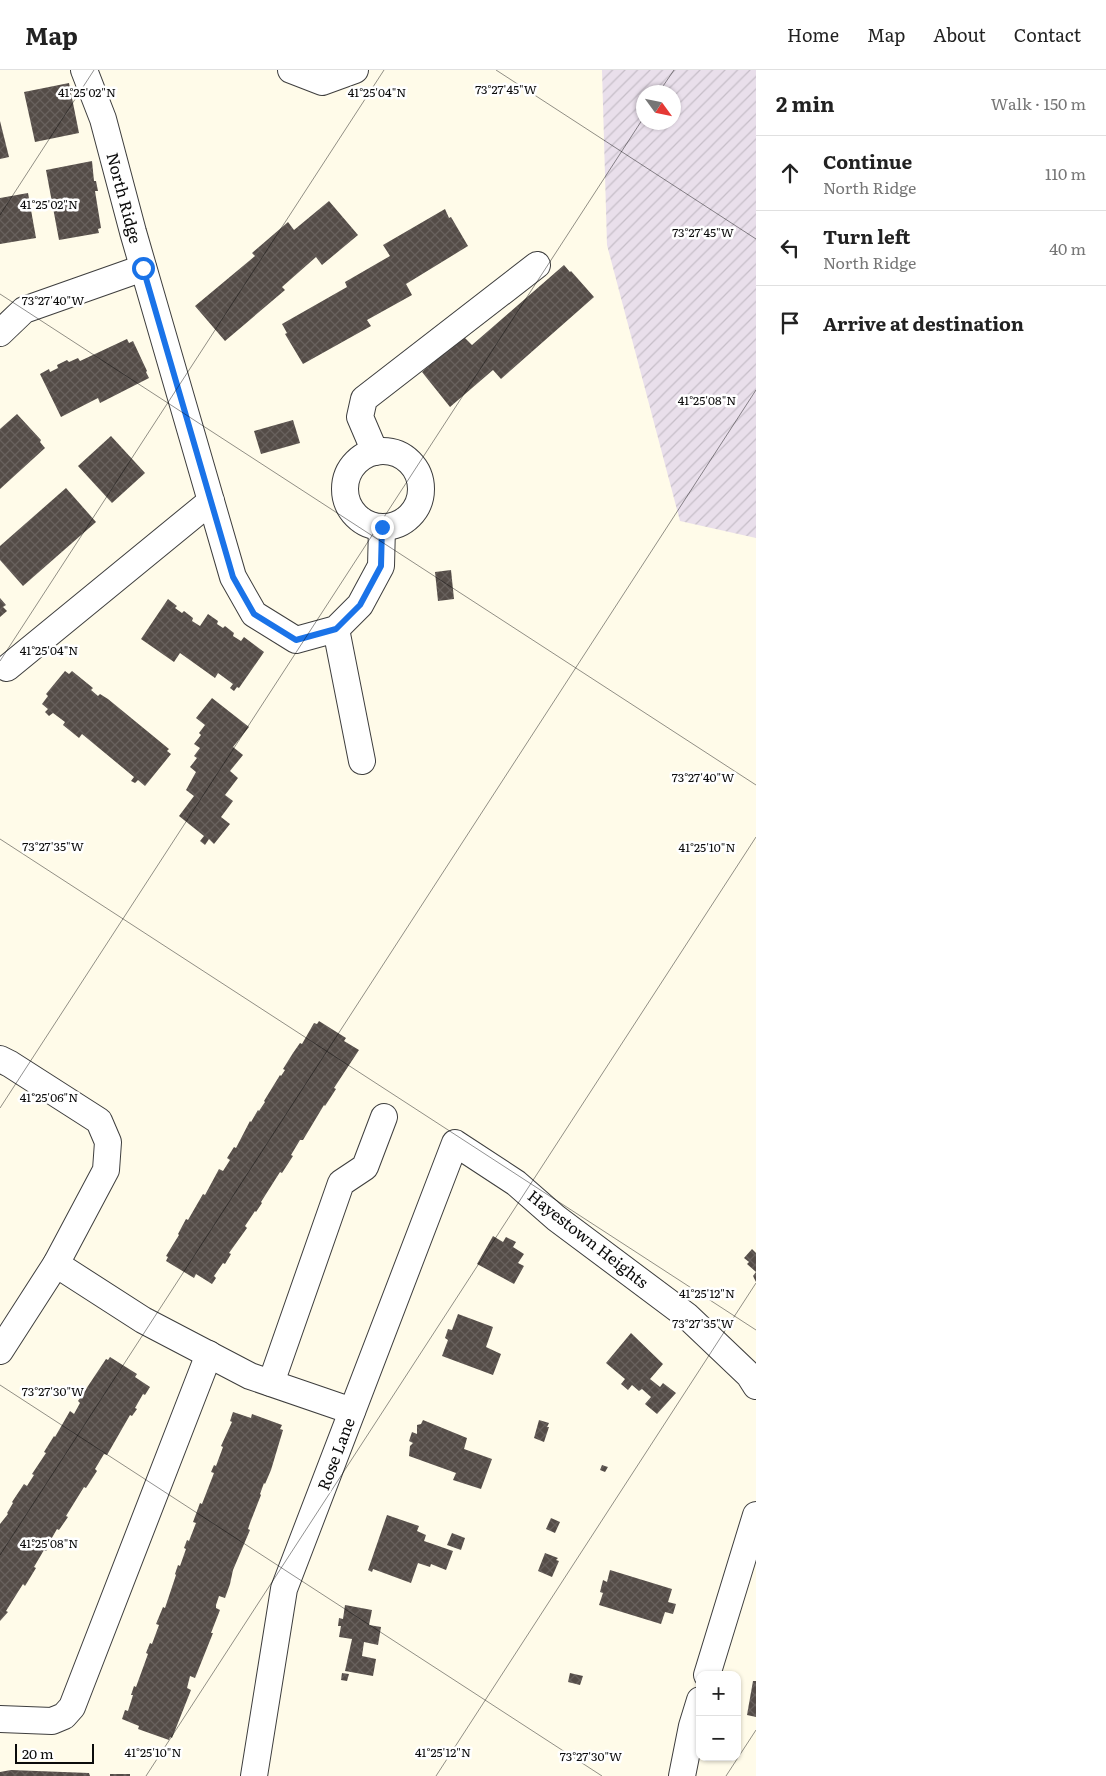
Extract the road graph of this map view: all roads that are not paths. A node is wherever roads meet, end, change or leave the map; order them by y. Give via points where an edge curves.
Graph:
1 (84, 70) edge
2 (291, 70) edge
3 (355, 70) edge
4 (538, 265) dead end
5 (143, 268) junction
6 (0, 333) edge
7 (375, 452) junction
8 (211, 501) junction
9 (382, 527) junction
10 (336, 629) junction
11 (7, 668) dead end
12 (362, 761) dead end
13 (0, 1059) edge
14 (384, 1117) dead end
15 (455, 1143) joint
16 (56, 1264) junction
17 (0, 1351) edge
18 (209, 1354) junction
19 (271, 1384) junction
20 (756, 1386) edge
21 (352, 1411) junction
22 (756, 1514) edge
23 (708, 1671) edge
24 (696, 1713) edge
25 (0, 1719) edge
26 (254, 1776) edge
27 (682, 1776) edge

1 - 5 street, North Ridge via 104,119
2 - 3 street via 322,82
4 - 7 street via 364,399 360,417
5 - 6 street via 24,310
5 - 8 street, North Ridge
7 - 9 street via 362,457 352,467 344,493 348,506 357,517
7 - 9 street via 389,451 402,456 413,466 421,492 417,506 408,517
8 - 10 street, North Ridge via 233,577 254,614 296,640
8 - 11 street
9 - 10 street, North Ridge via 381,566 360,605
10 - 12 street
13 - 16 street via 99,1121 108,1142 106,1170
14 - 19 street via 365,1167 341,1183
15 - 20 street, Hayestown Heights via 516,1183 556,1218 688,1316 749,1375
15 - 21 street, Rose Lane
16 - 17 street
16 - 18 street via 143,1320
18 - 19 street
18 - 25 street via 72,1707 64,1716 52,1721
19 - 21 street
21 - 26 street, Rose Lane via 284,1589
22 - 23 street
24 - 27 street

